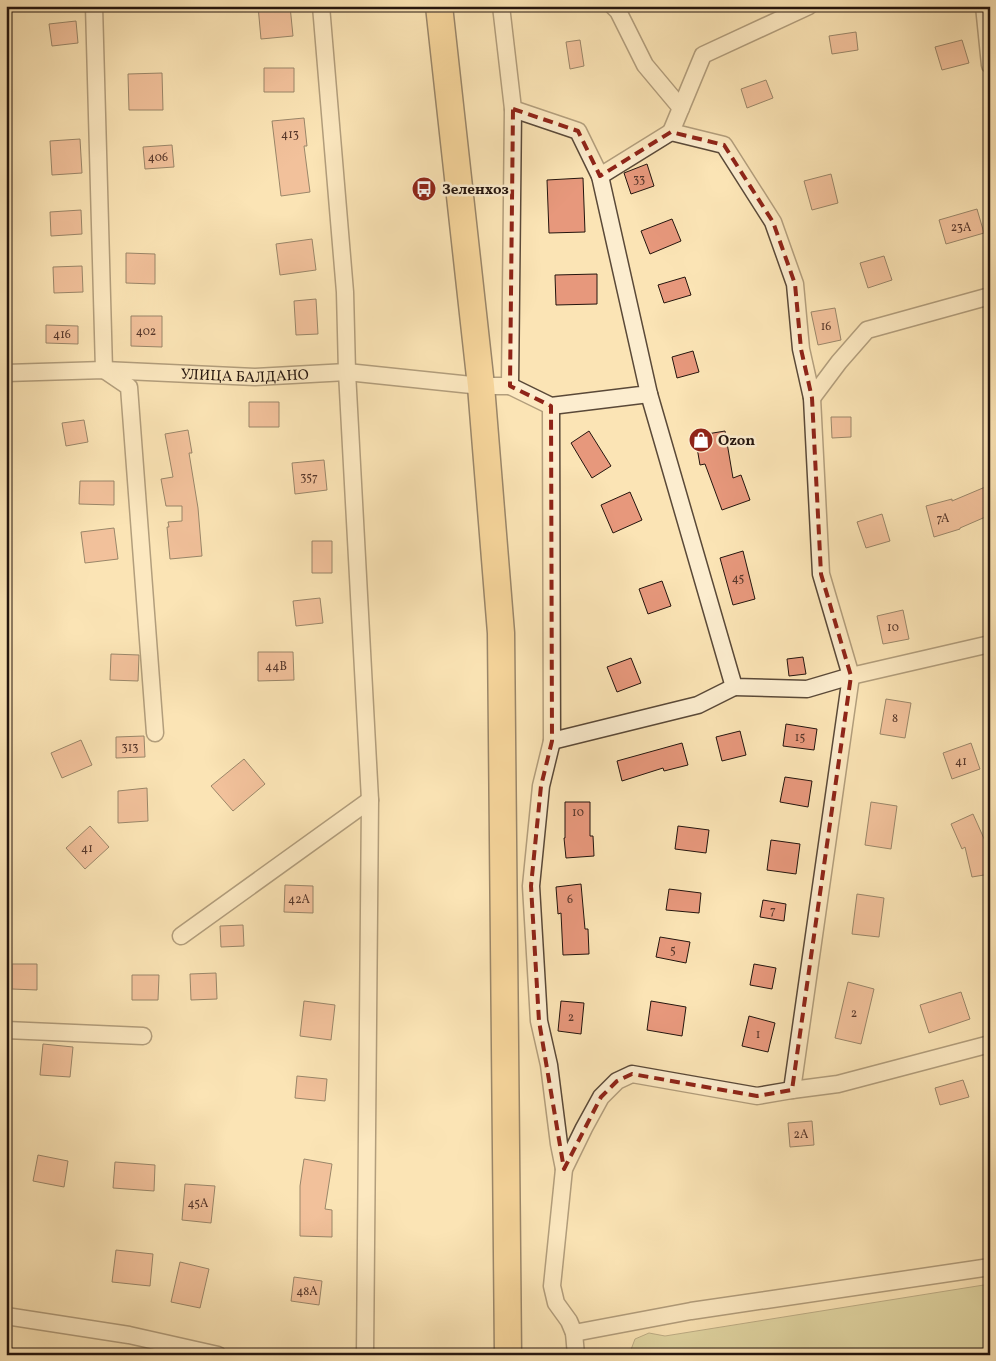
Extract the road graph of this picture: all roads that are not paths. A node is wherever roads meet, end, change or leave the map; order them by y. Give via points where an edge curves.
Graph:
1 (94, 6) edge
2 (321, 6) edge
3 (439, 6) edge
4 (501, 6) edge
5 (612, 6) edge
6 (809, 6) edge
7 (984, 6) edge
8 (990, 65) edge
9 (681, 108) junction
10 (513, 109) junction
11 (671, 132) junction
12 (600, 176) junction
13 (990, 296) edge
14 (104, 370) junction
15 (347, 372) junction
16 (6, 373) edge
17 (481, 386) junction
18 (510, 386) junction
19 (649, 394) junction
20 (812, 398) junction
21 (551, 406) junction
22 (990, 644) edge
23 (851, 676) junction
24 (734, 687) junction
25 (155, 733) dead end
26 (552, 741) junction
27 (370, 800) junction
28 (181, 936) dead end
29 (6, 1030) edge
30 (143, 1036) dead end
31 (990, 1044) edge
32 (792, 1090) junction
33 (564, 1169) junction
34 (990, 1267) edge
35 (6, 1316) edge
36 (574, 1333) junction
37 (218, 1355) edge
38 (365, 1355) edge
39 (508, 1355) edge
40 (576, 1355) edge

1 - 14 street
2 - 15 street via 344,292
3 - 17 main road
4 - 10 street
5 - 9 street via 618,10 645,64
6 - 9 street via 704,55
7 - 8 street
9 - 11 street
10 - 12 street via 578,131
10 - 18 street
11 - 12 street
11 - 20 street via 724,145 773,222 794,284 801,349
12 - 19 street
13 - 20 street via 867,330
14 - 15 street, УЛИЦА БАЛДАНО via 254,376
14 - 16 street, УЛИЦА БАЛДАНО
14 - 25 street via 129,387
15 - 17 street, УЛИЦА БАЛДАНО
15 - 27 street
17 - 18 street, УЛИЦА БАЛДАНО
17 - 39 main road via 501,633
18 - 21 street
19 - 21 street
19 - 24 street
20 - 23 street via 821,574
21 - 26 street
22 - 23 street
23 - 24 street via 807,688
23 - 32 street
24 - 26 street via 698,705
26 - 33 street via 541,786 531,886 538,1021 549,1065
27 - 28 street
27 - 38 street
29 - 30 street
31 - 32 street via 838,1084
32 - 33 street via 758,1096 632,1074 617,1081 601,1097
33 - 36 street via 552,1286 556,1303
34 - 36 street via 692,1311
35 - 37 street via 129,1335
36 - 40 street

